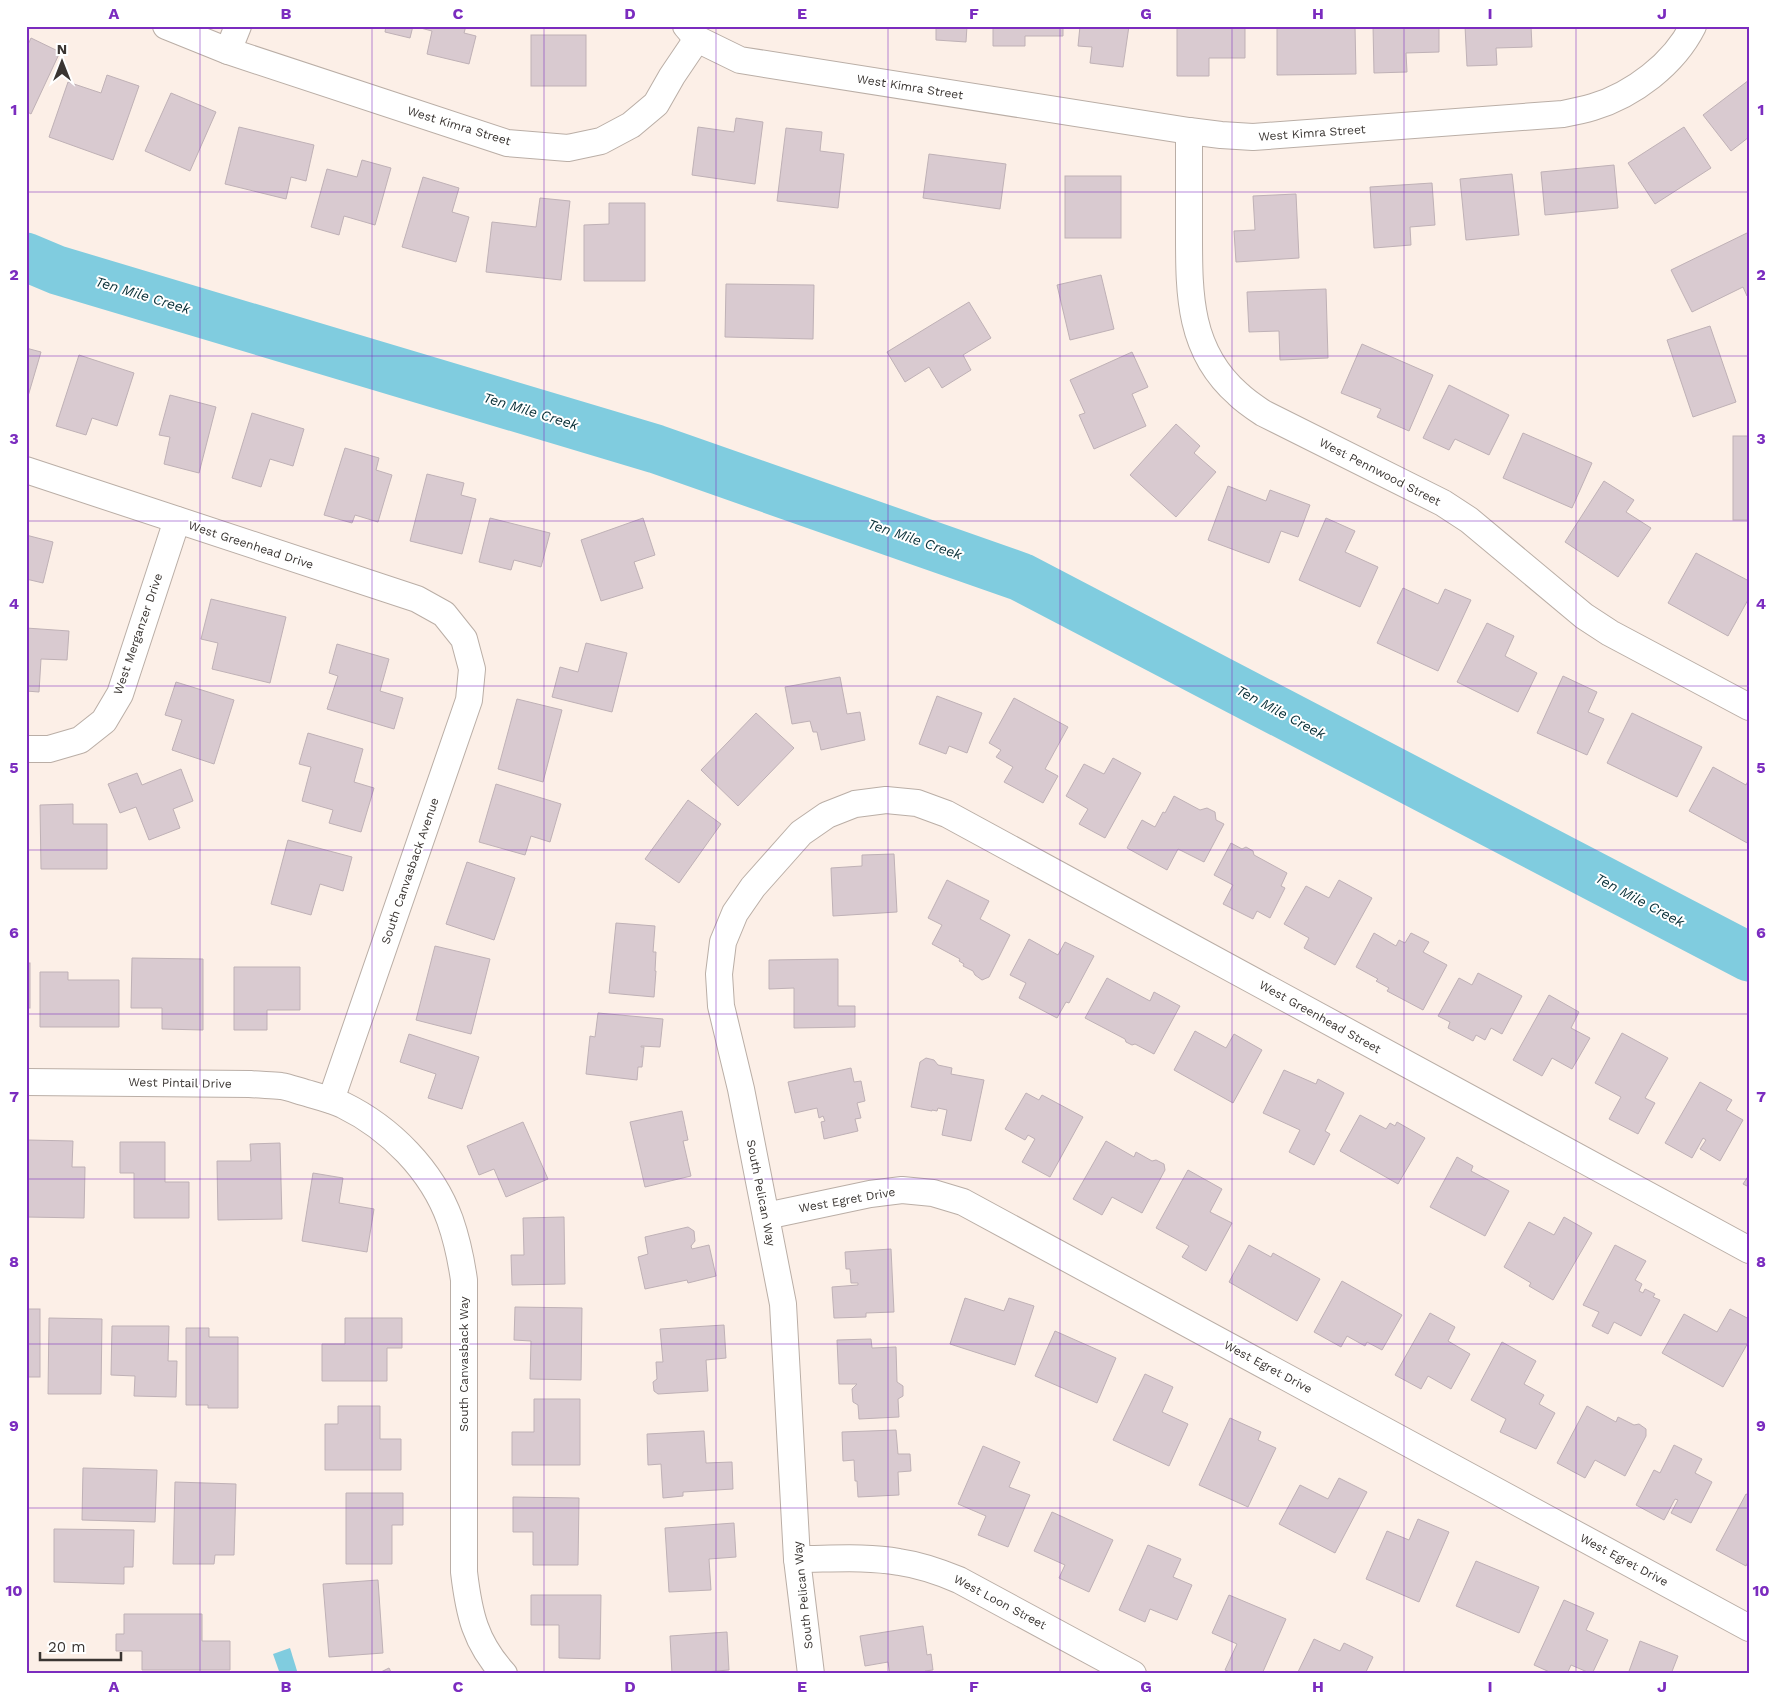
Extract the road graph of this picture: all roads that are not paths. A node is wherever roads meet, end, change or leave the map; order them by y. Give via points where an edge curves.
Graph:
1 (166, 26) edge
2 (238, 26) edge
3 (1693, 26) edge
4 (691, 33) edge
5 (228, 51) junction
6 (1189, 131) junction
7 (26, 470) edge
8 (176, 520) junction
9 (464, 639) joint
10 (1749, 707) edge
11 (26, 749) edge
12 (886, 800) joint
13 (26, 1082) edge
14 (331, 1100) junction
15 (766, 1216) junction
16 (1749, 1250) edge
17 (798, 1559) junction
18 (1749, 1628) edge
19 (504, 1674) edge
20 (811, 1674) edge
21 (1133, 1674) edge

1 - 5 street, West Kimra Street
2 - 5 street
3 - 6 street, West Kimra Street via 1672,56 1649,78 1616,98 1563,114 1277,136
4 - 5 street, West Kimra Street via 656,104 631,125 601,141 568,148 507,143
4 - 6 street, West Kimra Street via 740,60
6 - 10 street, West Pennwood Street via 1192,312 1201,343 1237,394 1262,413 1449,507 1470,520 1584,616
7 - 8 street, West Greenhead Drive
8 - 9 street, West Greenhead Drive via 417,599 444,614
8 - 11 street, West Merganzer Drive via 120,694 104,721 80,740 49,749
9 - 14 street, South Canvasback Avenue via 472,669 469,700
12 - 15 street, South Pelican Way via 855,804 827,815 801,833 753,887 735,913 724,942 718,974 722,1006
12 - 16 street, West Greenhead Street via 917,803 947,814
13 - 14 street, West Pintail Drive via 250,1084 281,1086
14 - 19 street, South Canvasback Way via 371,1122 418,1164 436,1190 459,1248 464,1280 464,1572 468,1604 477,1634 492,1661
15 - 17 street, South Pelican Way via 783,1304
15 - 18 street, West Egret Drive via 902,1190 964,1202
17 - 20 street, South Pelican Way
17 - 21 street, West Loon Street via 866,1559 929,1568 959,1580

